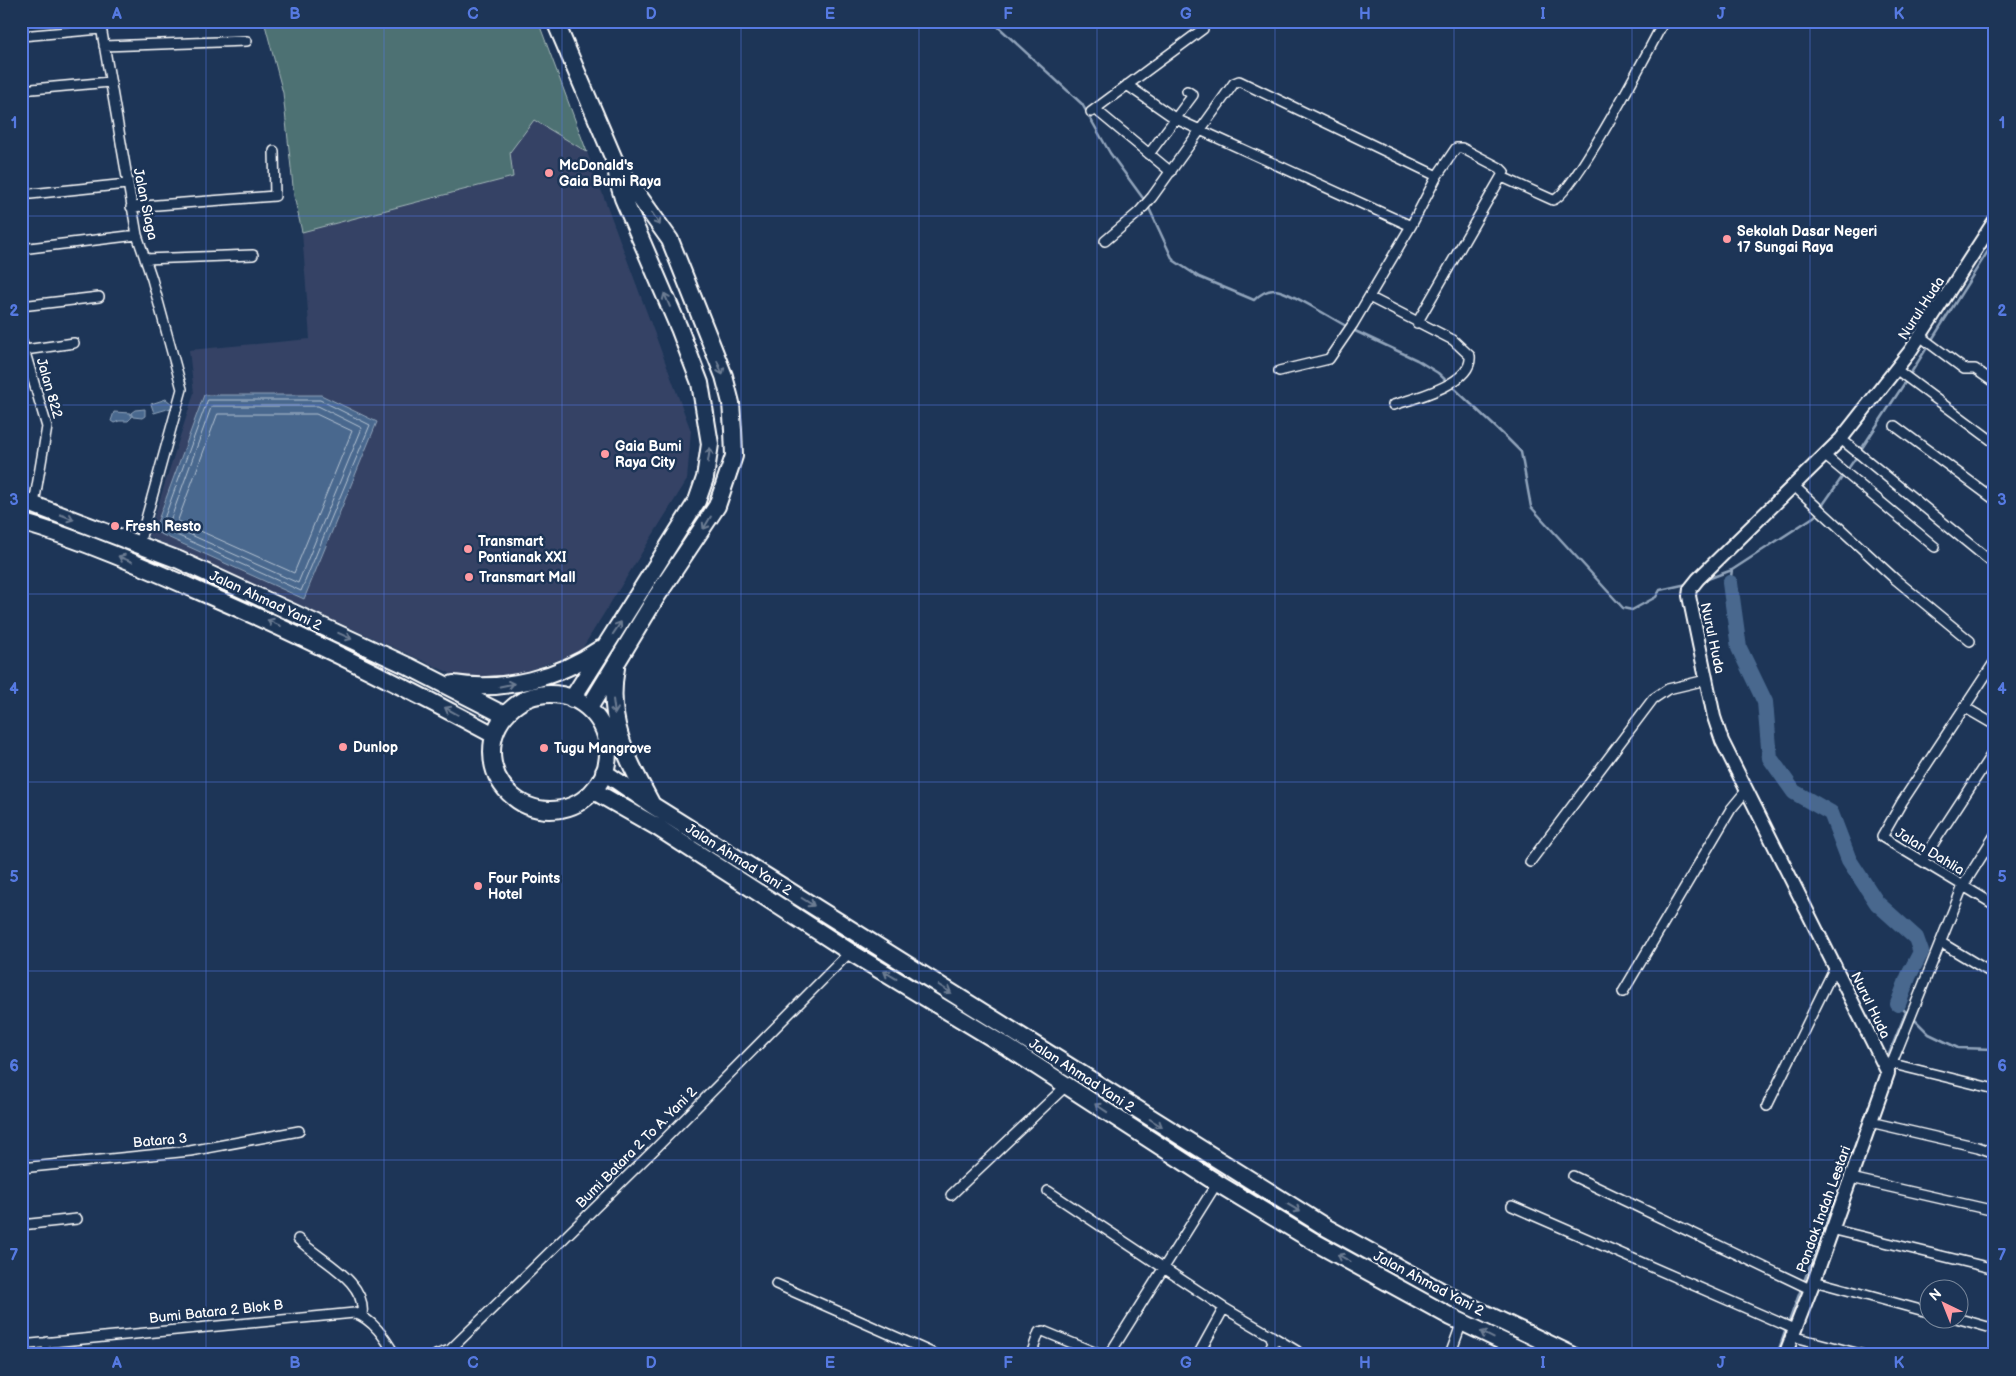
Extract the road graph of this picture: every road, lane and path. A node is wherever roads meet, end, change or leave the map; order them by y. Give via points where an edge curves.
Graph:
1 (555, 21) edge
2 (1664, 21) edge
3 (100, 25) edge
4 (1203, 29) dead end
5 (21, 36) edge
6 (247, 41) dead end
7 (104, 46) junction
8 (110, 82) junction
9 (1127, 85) junction
10 (21, 90) edge
11 (1187, 91) dead end
12 (1176, 118) junction
13 (1202, 130) junction
14 (274, 151) dead end
15 (1149, 154) junction
16 (616, 164) junction
17 (1171, 172) junction
18 (1436, 176) junction
19 (1502, 177) junction
20 (127, 184) junction
21 (21, 195) edge
22 (131, 207) junction
23 (1995, 220) edge
24 (1411, 226) junction
25 (137, 235) junction
26 (1104, 241) dead end
27 (21, 249) edge
28 (252, 255) dead end
29 (145, 258) junction
30 (99, 297) dead end
31 (1369, 297) junction
32 (21, 306) edge
33 (1417, 323) junction
34 (1923, 338) junction
35 (21, 339) edge
36 (74, 343) dead end
37 (25, 350) junction
38 (1279, 371) dead end
39 (1899, 371) junction
40 (1995, 383) edge
41 (1393, 405) dead end
42 (1895, 426) dead end
43 (1841, 439) junction
44 (1995, 443) edge
45 (1824, 455) junction
46 (1793, 484) junction
47 (1995, 500) edge
48 (28, 502) edge
49 (21, 522) edge
50 (139, 544) junction
51 (1935, 547) dead end
52 (1995, 565) edge
53 (1970, 641) dead end
54 (604, 647) junction
55 (618, 659) junction
56 (1995, 661) edge
57 (1706, 680) junction
58 (441, 682) junction
59 (572, 699) junction
60 (1964, 707) junction
61 (589, 708) junction
62 (504, 715) junction
63 (1995, 725) edge
64 (494, 734) junction
65 (1995, 749) edge
66 (604, 772) junction
67 (594, 791) junction
68 (1746, 791) junction
69 (652, 806) junction
70 (1995, 835) edge
71 (1922, 861) junction
72 (1530, 862) dead end
73 (1963, 886) junction
74 (1995, 905) edge
75 (1940, 942) junction
76 (850, 952) junction
77 (1836, 965) junction
78 (1995, 974) edge
79 (1623, 992) dead end
80 (1890, 1068) junction
81 (1067, 1085) junction
82 (1995, 1089) edge
83 (1767, 1106) dead end
84 (1870, 1122) junction
85 (299, 1131) dead end
86 (1995, 1153) edge
87 (21, 1168) edge
88 (1573, 1176) dead end
89 (1851, 1178) junction
90 (1217, 1183) junction
91 (1048, 1191) dead end
92 (951, 1195) dead end
93 (1512, 1206) dead end
94 (1995, 1211) edge
95 (77, 1219) dead end
96 (21, 1225) edge
97 (1831, 1229) junction
98 (298, 1239) dead end
99 (1165, 1268) junction
100 (1995, 1269) edge
101 (776, 1284) dead end
102 (1812, 1285) junction
103 (1224, 1308) junction
104 (1918, 1310) edge
105 (362, 1315) junction
106 (1968, 1321) edge
107 (1462, 1322) junction
108 (1995, 1329) edge
109 (1792, 1332) junction
110 (1270, 1335) junction
111 (47, 1342) junction
112 (21, 1345) edge
113 (1296, 1351) dead end
114 (48, 1355) edge
115 (395, 1355) edge
116 (436, 1355) edge
117 (937, 1355) edge
118 (1031, 1355) edge
119 (1101, 1355) edge
120 (1109, 1355) edge
121 (1198, 1355) edge
122 (1267, 1355) edge
123 (1450, 1355) edge
124 (1531, 1355) edge
125 (1572, 1355) edge
126 (1785, 1355) edge
127 (1864, 1355) edge

1 - 16 highway
2 - 19 street via 1591,153 1562,196 1553,200
3 - 5 street
3 - 7 street, Jalan Siaga
4 - 9 street
6 - 7 street
7 - 8 street, Jalan Siaga
8 - 10 street
8 - 20 street, Jalan Siaga
9 - 12 street
9 - 15 street via 1093,110
11 - 12 street via 1192,95
12 - 13 street
12 - 15 street
13 - 17 street
13 - 18 street via 1234,83 1239,81
13 - 24 street
14 - 22 street via 275,196
15 - 17 street
54 -> 16 highway via 697,501 705,478 710,444 700,384 623,198
16 -> 55 highway via 670,240 724,376 731,403 734,456 717,506
17 - 26 street via 1146,203
18 - 19 street via 1456,148 1462,148 1500,168 1504,172
18 - 24 street
19 - 33 street
20 - 21 street
20 - 22 street, Jalan Siaga
22 - 25 street, Jalan Siaga
23 - 34 street, Nurul Huda
24 - 31 street
25 - 27 street
25 - 29 street, Jalan Siaga
28 - 29 street
29 - 50 street, Jalan Siaga via 182,389
30 - 32 street
31 - 33 street
31 - 38 street via 1329,359
33 - 41 street via 1453,340 1470,356 1469,364 1451,383
34 - 39 street, Nurul Huda
34 - 40 street via 1964,369 1975,369
35 - 37 street, Jalan 822
36 - 37 street
37 - 48 street, Jalan 822 via 47,427
39 - 43 street, Nurul Huda
39 - 44 street
42 - 47 street
43 - 45 street, Nurul Huda
43 - 52 street
45 - 46 street, Nurul Huda
45 - 51 street
46 - 53 street via 1895,579
46 - 57 street, Nurul Huda via 1695,583 1689,596
48 -> 50 highway, Jalan Ahmad Yani 2
64 -> 49 highway, Jalan Ahmad Yani 2 via 278,625 108,551
50 -> 58 highway, Jalan Ahmad Yani 2
58 -> 54 highway via 483,688 506,685 568,668
54 - 59 highway
55 - 61 highway
55 -> 69 highway via 613,686 619,732 626,757
56 - 60 street
57 - 68 street, Nurul Huda via 1717,728
57 - 72 street via 1668,689 1653,699
58 - 62 highway, Jalan Ahmad Yani 2
59 - 61 highway
59 - 62 highway via 557,693 541,694 526,698
60 - 63 street
60 - 71 street, Jalan Dahlia via 1883,832 1884,839
61 - 66 highway via 606,733 609,748
62 - 64 highway
64 - 67 highway via 491,749 497,777 504,789 527,806 556,810 583,800
65 - 71 street
66 - 67 highway
66 - 69 highway, Jalan Ahmad Yani 2
67 - 76 highway, Jalan Ahmad Yani 2 via 657,827
68 - 77 street, Nurul Huda
68 - 79 street via 1732,809
69 -> 125 highway, Jalan Ahmad Yani 2 via 1327,1228 1460,1301
70 - 73 street
71 - 73 street, Jalan Dahlia
73 - 74 street, Jalan Dahlia
73 - 75 street
75 - 78 street
75 - 80 street
81 -> 76 highway, Jalan Ahmad Yani 2
76 - 116 street, Bumi Batara 2 To A. Yani 2 via 450,1350
77 - 80 street, Nurul Huda
77 - 83 street
80 - 82 street
80 - 84 street, Pondok Indah Lestari
90 -> 81 highway, Jalan Ahmad Yani 2
81 - 92 street
84 - 86 street
84 - 89 street, Pondok Indah Lestari
85 - 87 street, Batara 3 via 190,1152
88 - 102 street
89 - 94 street
89 - 97 street, Pondok Indah Lestari
90 - 99 street
107 -> 90 highway, Jalan Ahmad Yani 2 via 1318,1244
91 - 99 street
93 - 109 street
95 - 96 street
97 - 100 street
97 - 102 street, Pondok Indah Lestari
98 - 105 street via 353,1283 363,1305
99 - 103 street
99 - 120 street
101 - 117 street
102 - 104 street
102 - 109 street, Pondok Indah Lestari
103 - 110 street
103 - 121 street
105 - 111 street, Bumi Batara 2 Blok B via 340,1313
105 - 115 street via 381,1334
106 - 108 street
107 - 123 street
124 -> 107 highway, Jalan Ahmad Yani 2
109 - 126 street, Pondok Indah Lestari
109 - 127 street
110 - 113 street
110 - 122 street via 1274,1342
111 - 112 street, Bumi Batara 2 Blok B
111 - 114 street
118 - 119 street via 1039,1332 1043,1331

